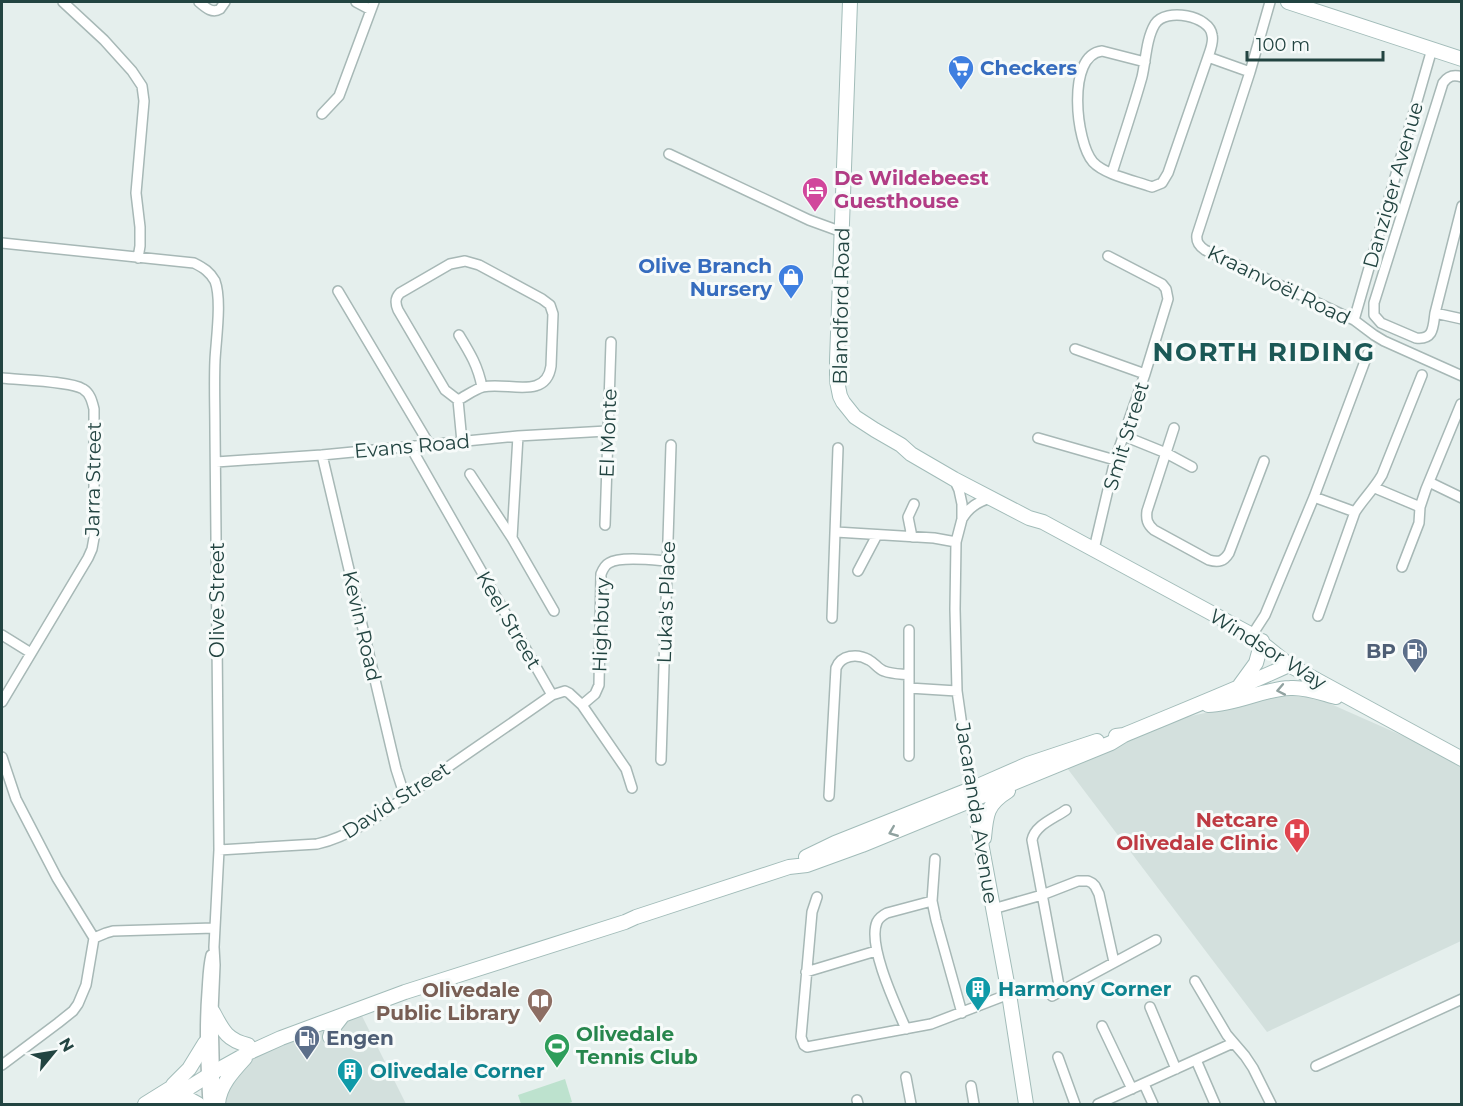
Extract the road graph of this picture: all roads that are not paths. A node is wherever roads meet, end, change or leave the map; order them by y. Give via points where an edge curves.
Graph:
1 (63, 2) edge
2 (199, 2) edge
3 (225, 2) edge
4 (356, 2) edge
5 (850, 2) edge
6 (1270, 2) edge
7 (1288, 2) edge
8 (373, 6) edge
9 (1432, 50) junction
10 (1208, 57) junction
11 (1461, 59) edge
12 (1145, 62) junction
13 (1250, 72) junction
14 (1461, 77) edge
15 (322, 114) dead end
16 (669, 154) dead end
17 (1112, 173) junction
18 (1461, 206) edge
19 (842, 232) junction
20 (2, 243) edge
21 (1108, 256) dead end
22 (138, 258) junction
23 (338, 291) dead end
24 (1435, 313) junction
25 (1461, 319) edge
26 (1354, 320) junction
27 (459, 335) dead end
28 (611, 342) dead end
29 (1075, 349) dead end
30 (1368, 353) dead end
31 (1145, 374) junction
32 (1422, 375) dead end
33 (1461, 376) edge
34 (2, 378) edge
35 (482, 387) junction
36 (840, 396) joint
37 (458, 400) junction
38 (1461, 404) edge
39 (1174, 428) dead end
40 (607, 430) junction
41 (518, 436) junction
42 (1124, 436) junction
43 (1038, 438) dead end
44 (462, 442) junction
45 (429, 444) junction
46 (671, 445) dead end
47 (901, 445) junction
48 (410, 446) junction
49 (838, 448) dead end
50 (1166, 453) junction
51 (322, 455) junction
52 (1115, 460) junction
53 (1264, 461) dead end
54 (216, 462) junction
55 (1192, 467) dead end
56 (470, 474) dead end
57 (954, 479) junction
58 (1429, 482) junction
59 (1375, 488) junction
60 (1314, 497) junction
61 (990, 498) junction
62 (1461, 498) edge
63 (914, 504) dead end
64 (1420, 507) junction
65 (1355, 512) junction
66 (962, 519) junction
67 (1043, 522) junction
68 (605, 525) dead end
69 (836, 532) junction
70 (877, 535) junction
71 (912, 537) junction
72 (512, 538) junction
73 (957, 542) junction
74 (1094, 549) junction
75 (667, 561) junction
76 (1402, 567) dead end
77 (858, 571) dead end
78 (554, 611) dead end
79 (1318, 616) dead end
80 (832, 618) dead end
81 (909, 630) dead end
82 (2, 635) edge
83 (1257, 638) junction
84 (31, 653) junction
85 (1289, 665) junction
86 (909, 675) junction
87 (909, 688) junction
88 (1237, 689) junction
89 (957, 691) junction
90 (552, 695) junction
91 (2, 702) edge
92 (1358, 703) junction
93 (582, 705) junction
94 (1197, 705) junction
95 (1124, 735) junction
96 (909, 756) dead end
97 (2, 757) edge
98 (1461, 759) edge
99 (661, 760) dead end
100 (1033, 776) junction
101 (632, 788) dead end
102 (972, 795) junction
103 (829, 796) dead end
104 (405, 797) junction
105 (1066, 810) dead end
106 (925, 819) junction
107 (979, 835) junction
108 (219, 850) junction
109 (983, 855) junction
110 (935, 859) dead end
111 (789, 867) junction
112 (1042, 895) junction
113 (817, 897) dead end
114 (932, 901) junction
115 (993, 909) junction
116 (633, 918) junction
117 (214, 928) junction
118 (94, 938) junction
119 (1156, 940) dead end
120 (214, 947) junction
121 (876, 951) junction
122 (1114, 962) junction
123 (806, 972) junction
124 (1195, 981) dead end
125 (1009, 994) junction
126 (1461, 999) edge
127 (1150, 1007) dead end
128 (213, 1012) junction
129 (962, 1013) junction
130 (343, 1015) junction
131 (1102, 1026) dead end
132 (906, 1029) junction
133 (330, 1037) dead end
134 (205, 1043) junction
135 (1233, 1043) junction
136 (249, 1048) junction
137 (1058, 1057) dead end
138 (1196, 1060) junction
139 (2, 1065) edge
140 (1316, 1066) dead end
141 (1176, 1069) junction
142 (210, 1070) junction
143 (906, 1077) dead end
144 (1144, 1084) junction
145 (971, 1086) dead end
146 (1132, 1089) junction
147 (167, 1098) edge
148 (146, 1104) edge
149 (198, 1104) edge
150 (208, 1104) edge
151 (216, 1104) edge
152 (911, 1104) edge
153 (974, 1104) edge
154 (1026, 1104) edge
155 (1075, 1104) edge
156 (1098, 1104) edge
157 (1153, 1104) edge
158 (1215, 1104) edge
159 (1271, 1104) edge

1 - 22 street via 104,40 142,86 136,193
2 - 3 street via 214,11
4 - 8 street
5 - 19 street, Blandford Road
6 - 13 street
7 - 9 street
8 - 15 street via 339,96
9 - 11 street
9 - 26 street, Danziger Avenue
10 - 12 street via 1213,38 1210,28 1198,19 1175,14 1165,15 1155,24
10 - 13 street
10 - 17 street via 1162,183 1152,187
12 - 17 street
12 - 17 street via 1096,52 1087,59 1077,87 1084,146 1093,162
13 - 26 street, Kraanvoël Road via 1196,239 1205,250
14 - 24 street via 1452,76 1443,83 1373,310 1381,323 1422,339 1432,330
16 - 19 street
18 - 24 street
19 - 36 street, Blandford Road via 837,361
20 - 22 street
21 - 31 street, Smit Street via 1158,281 1168,294
22 - 54 street, Olive Street via 195,263 210,274 217,289
23 - 45 street
24 - 25 street
26 - 33 street, Kraanvoël Road via 1384,341
27 - 35 street via 475,361
28 - 40 street, El Monte
29 - 31 street
30 - 60 street
31 - 42 street, Smit Street
32 - 59 street
34 - 84 street, Jarra Street via 77,386 89,394 94,409 92,549
35 - 37 street
35 - 37 street via 529,387 547,380 552,310 546,302 479,265 457,262 400,293 395,304 445,390
36 - 47 street, Windsor Way via 855,417
37 - 44 street
38 - 58 street
39 - 50 street
40 - 41 street, Evans Road
40 - 68 street, El Monte
41 - 44 street, Evans Road
41 - 72 street
42 - 50 street
42 - 52 street, Smit Street
43 - 52 street
44 - 45 street, Evans Road
45 - 48 street, Evans Road
46 - 75 street, Luka's Place
47 - 57 street, Windsor Way
47 - 67 street, Windsor Way via 915,448
48 - 51 street, Evans Road
48 - 90 street, Keel Street
49 - 69 street
50 - 53 street via 1146,519 1154,530 1219,562 1229,553
50 - 55 street
51 - 54 street, Evans Road
51 - 104 street, Kevin Road
52 - 74 street, Smit Street
54 - 108 street, Olive Street
56 - 72 street
57 - 61 street, Windsor Way
57 - 66 street, Jacaranda Avenue via 961,496
58 - 62 street
58 - 64 street
59 - 64 street
59 - 65 street
60 - 65 street
60 - 83 street
61 - 66 street via 969,508
61 - 67 street, Windsor Way
63 - 71 street via 908,517
64 - 76 street via 1419,523
65 - 79 street
66 - 73 street, Jacaranda Avenue
67 - 74 street, Windsor Way
69 - 70 street
69 - 80 street
70 - 71 street
70 - 77 street
71 - 73 street
72 - 78 street
73 - 89 street, Jacaranda Avenue
74 - 83 street, Windsor Way
75 - 93 street, Highbury via 619,559 603,568 599,685
75 - 99 street, Luka's Place
81 - 86 street
82 - 84 street
83 - 85 street, Windsor Way
83 - 88 street via 1256,663
84 - 91 street, Jarra Street
85 - 88 street
85 - 92 street, Windsor Way
86 - 87 street
86 - 103 street via 882,670 861,657 846,657 837,663
87 - 89 street
87 - 96 street
88 - 94 street
89 - 102 street, Jacaranda Avenue
90 - 93 street via 565,691
90 - 104 street, David Street
92 -> 94 street via 1290,688 1222,705
92 - 98 street, Windsor Way
93 - 101 street via 626,769
94 - 95 street
95 - 100 street
95 - 102 street via 1046,757
97 - 118 street via 16,799
100 - 102 street
100 - 109 street via 989,808
102 - 106 street
102 - 107 street, Jacaranda Avenue
102 - 111 street via 835,843
104 - 108 street, David Street via 329,841
105 - 112 street via 1033,835
106 - 107 street via 958,814
106 -> 111 street via 807,865
107 - 109 street, Jacaranda Avenue
108 - 117 street, Olive Street
109 - 115 street, Jacaranda Avenue
110 - 114 street
111 - 116 street
112 - 115 street
112 - 122 street via 1078,880 1092,883 1099,894
112 - 122 street via 1056,993
113 - 123 street
114 - 121 street via 881,917 876,923
114 - 129 street
115 - 125 street, Jacaranda Avenue
116 - 130 street
116 - 136 street via 401,986 321,1014
117 - 118 street via 113,931
117 - 120 street, Olive Street
118 - 139 street via 86,985 78,1005
119 - 122 street
120 - 128 street, Olive Street
120 - 134 street, Olive Street via 209,965
121 - 123 street
121 - 132 street
123 - 132 street via 801,1037 807,1047
124 - 135 street
125 - 129 street
125 - 154 street, Jacaranda Avenue
126 - 140 street
127 - 141 street
128 - 136 street via 227,1035
128 - 142 street, Olive Street
129 - 132 street
130 - 133 street
130 - 136 street
131 - 146 street
134 - 142 street, Olive Street
134 - 147 street
135 - 138 street
135 - 159 street via 1253,1068
136 - 142 street
136 - 151 street
137 - 155 street
138 - 141 street
138 - 158 street
141 - 144 street
142 - 147 street
142 - 150 street, Olive Street
142 - 151 street, Olive Street
143 - 152 street
144 - 146 street
144 - 157 street
145 - 153 street
146 - 156 street
147 - 148 street
147 - 149 street via 189,1099

